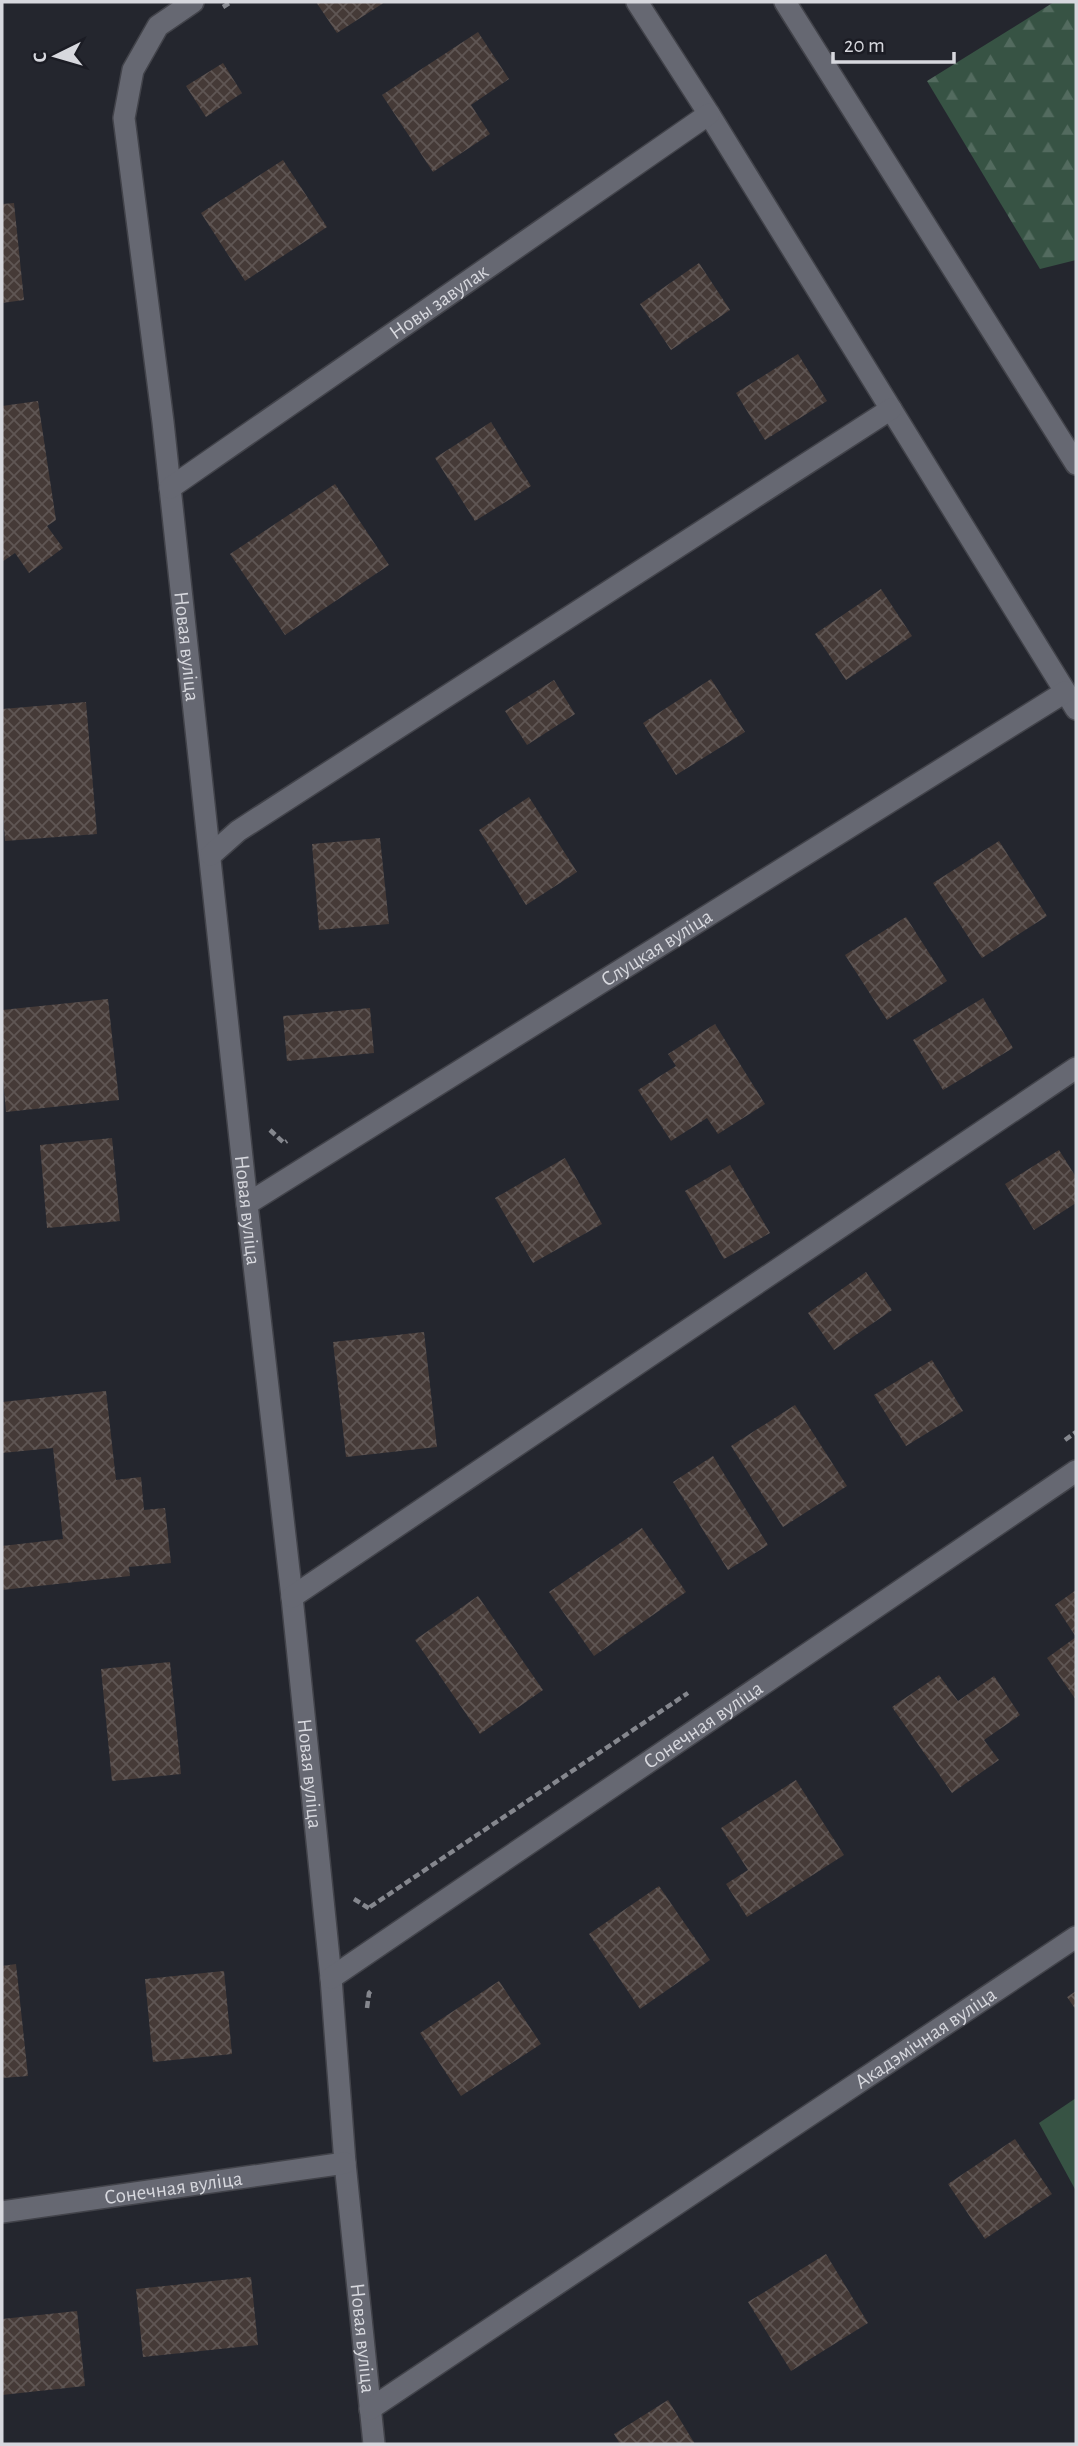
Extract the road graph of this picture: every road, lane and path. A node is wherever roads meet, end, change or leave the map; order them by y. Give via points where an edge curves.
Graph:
1 (193, 2) edge
2 (231, 2) edge
3 (637, 2) edge
4 (785, 2) edge
5 (221, 9) dead end
6 (709, 114) junction
7 (891, 409) junction
8 (1076, 464) edge
9 (170, 488) junction
10 (1071, 700) edge
11 (211, 855) junction
12 (1076, 1068) edge
13 (247, 1204) junction
14 (1076, 1471) edge
15 (292, 1598) junction
16 (1076, 1937) edge
17 (331, 1978) junction
18 (345, 2162) junction
19 (2, 2212) edge
20 (370, 2409) junction
21 (374, 2444) edge

1 - 9 street, Новая вуліца via 159,26 133,70 124,118
2 - 5 path
3 - 6 street
4 - 8 street
6 - 7 street
6 - 9 street, Новы завулак
7 - 10 street
7 - 11 street via 238,831
9 - 11 street, Новая вуліца
10 - 13 street, Слуцкая вуліца
11 - 13 street, Новая вуліца
12 - 15 street
13 - 15 street, Новая вуліца
14 - 17 street, Сонечная вуліца
15 - 17 street, Новая вуліца
16 - 20 street, Акадэмічная вуліца
17 - 18 street, Новая вуліца
18 - 19 street, Сонечная вуліца
18 - 20 street, Новая вуліца
20 - 21 street, Новая вуліца

